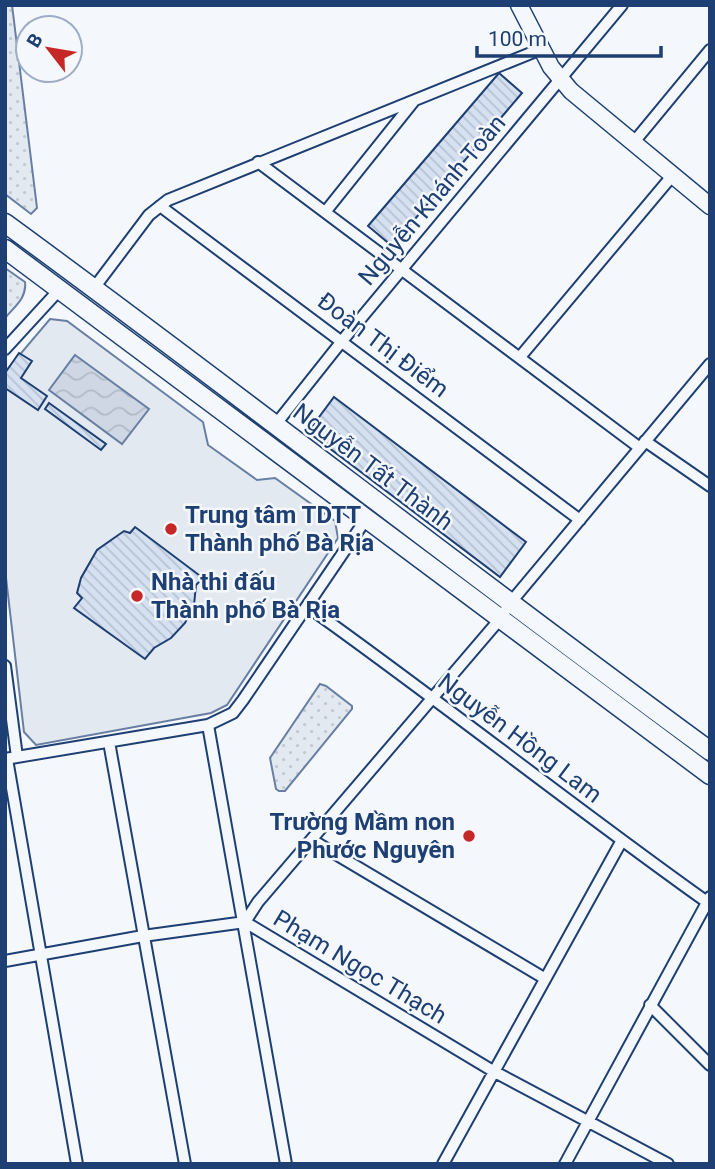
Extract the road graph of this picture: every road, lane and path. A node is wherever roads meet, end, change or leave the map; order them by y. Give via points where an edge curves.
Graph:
1 (519, 5) edge
2 (622, 5) edge
3 (541, 49) junction
4 (710, 50) edge
5 (561, 80) junction
6 (416, 99) junction
7 (634, 142) junction
8 (258, 162) junction
9 (672, 176) junction
10 (710, 205) edge
11 (160, 206) junction
12 (326, 211) junction
13 (5, 223) edge
14 (5, 248) edge
15 (402, 269) junction
16 (94, 288) junction
17 (60, 289) junction
18 (342, 341) junction
19 (5, 349) edge
20 (520, 357) junction
21 (710, 363) edge
22 (276, 424) junction
23 (643, 445) junction
24 (710, 486) edge
25 (366, 519) junction
26 (580, 520) junction
27 (511, 602) junction
28 (308, 607) junction
29 (500, 619) junction
30 (5, 666) edge
31 (433, 696) junction
32 (208, 725) junction
33 (109, 741) junction
34 (710, 751) edge
35 (10, 759) edge
36 (710, 775) edge
37 (312, 841) junction
38 (621, 842) junction
39 (708, 900) edge
40 (245, 922) junction
41 (143, 936) junction
42 (40, 954) junction
43 (5, 961) edge
44 (544, 978) junction
45 (650, 1005) junction
46 (710, 1065) edge
47 (493, 1071) junction
48 (586, 1121) junction
49 (77, 1164) edge
50 (185, 1164) edge
51 (286, 1164) edge
52 (443, 1164) edge
53 (565, 1164) edge
54 (668, 1164) edge

1 - 3 street
2 - 5 street, Nguyễn Khánh Toàn
3 - 5 street
3 - 6 street
4 - 7 street
5 - 7 street
5 - 15 street, Nguyễn Khánh Toàn
6 - 8 street
6 - 12 street
7 - 9 street
8 - 11 street
8 - 12 street
9 - 10 street
9 - 20 street
11 - 16 street
11 - 18 street, Đoàn Thị Điểm
12 - 15 street
13 - 16 main road, Nguyễn Tất Thành
14 - 17 main road, Nguyễn Tất Thành
15 - 18 street, Nguyễn Khánh Toàn
15 - 20 street
16 - 22 main road, Nguyễn Tất Thành
17 - 19 street
17 - 25 main road, Nguyễn Tất Thành
18 - 22 street, Nguyễn Khánh Toàn
18 - 26 street, Đoàn Thị Điểm
20 - 23 street
21 - 23 street
22 - 27 main road, Nguyễn Tất Thành
23 - 24 street
23 - 26 street
25 - 28 street
25 - 29 main road, Nguyễn Tất Thành
26 - 27 street
27 - 29 street
27 - 34 main road, Nguyễn Tất Thành
28 - 31 street, Nguyễn Hồng Lam
28 - 32 street via 233,713
29 - 31 street
29 - 36 main road, Nguyễn Tất Thành
30 - 35 street
31 - 37 street
31 - 38 street, Nguyễn Hồng Lam
32 - 33 street
32 - 40 street
33 - 35 street
33 - 41 street
35 - 42 street
37 - 40 street
37 - 44 street
38 - 39 street, Nguyễn Hồng Lam
38 - 44 street
39 - 45 street
40 - 41 street, Phạm Ngọc Thạch
40 - 47 street, Phạm Ngọc Thạch
40 - 51 street
41 - 42 street, Phạm Ngọc Thạch
41 - 50 street
42 - 43 street, Phạm Ngọc Thạch
42 - 49 street
44 - 47 street
45 - 46 street
45 - 48 street
47 - 48 street, Phạm Ngọc Thạch
47 - 52 street
48 - 53 street
48 - 54 street, Phạm Ngọc Thạch

